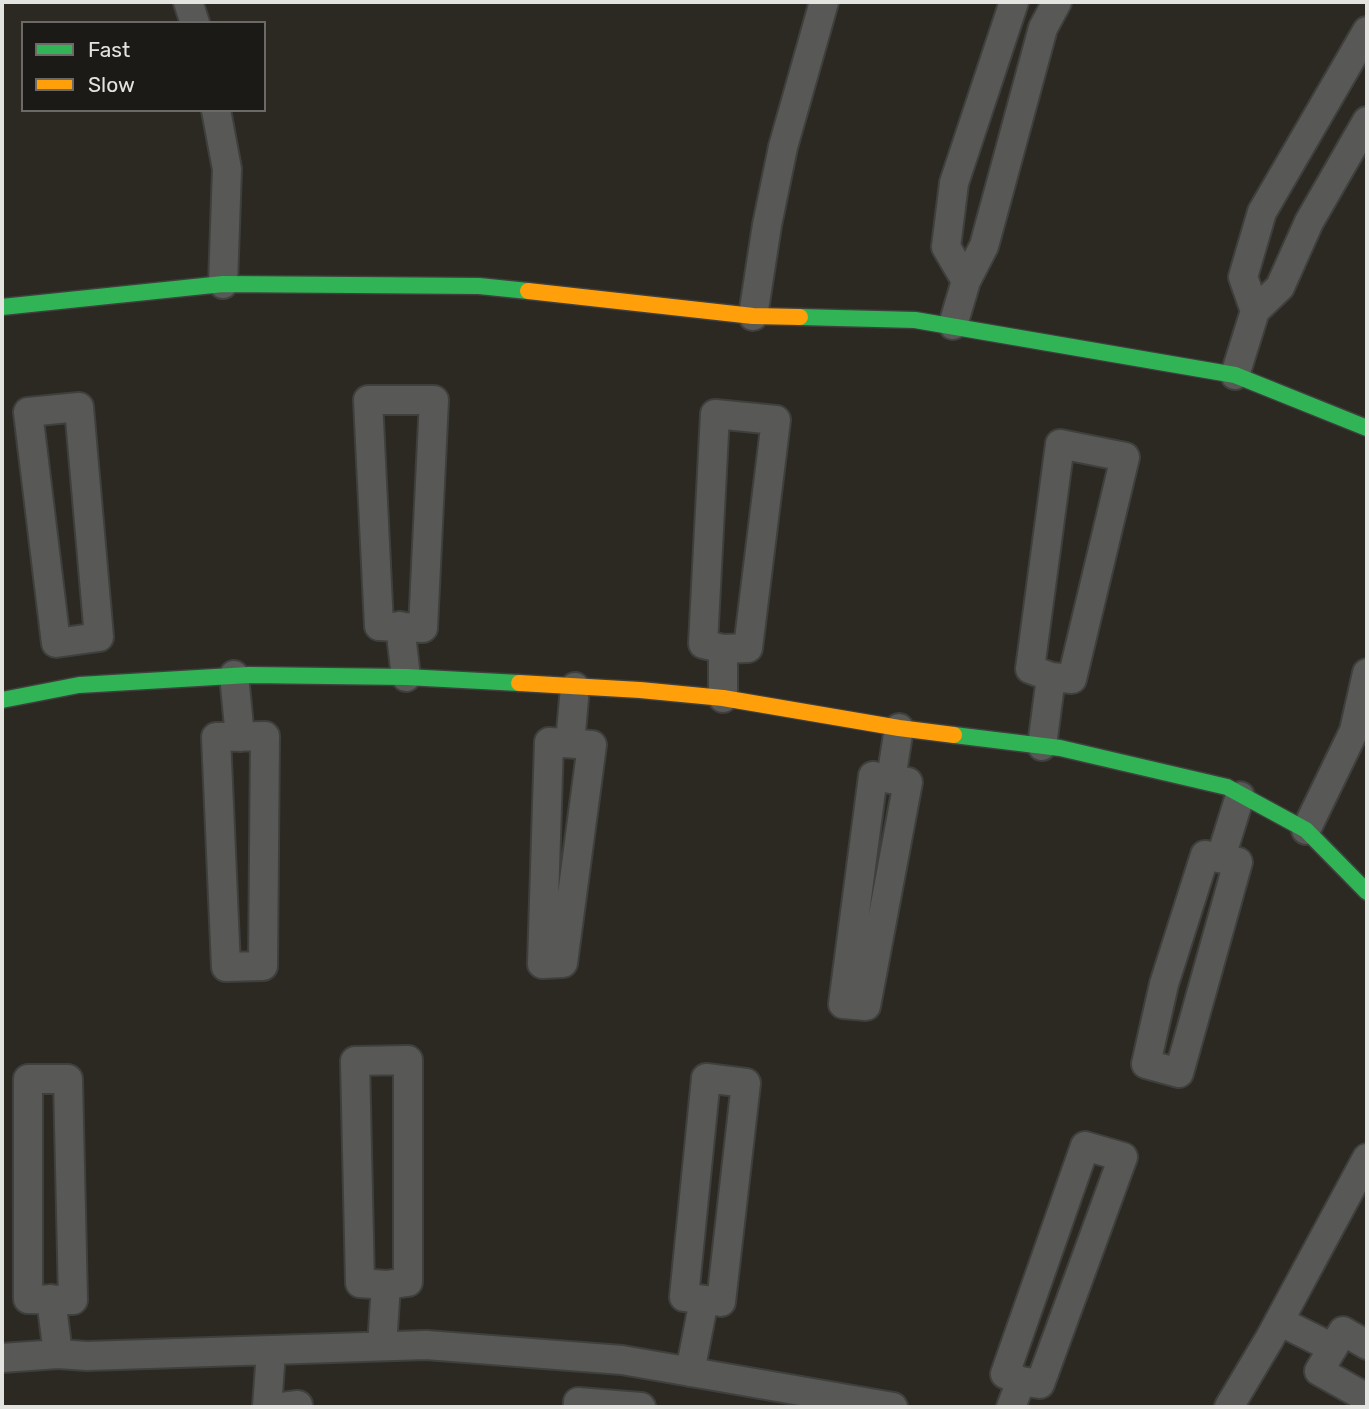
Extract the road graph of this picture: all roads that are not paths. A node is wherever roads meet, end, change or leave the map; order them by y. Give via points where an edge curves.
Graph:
1 (188, 2) edge
2 (824, 2) edge
3 (1014, 2) edge
4 (1057, 2) edge
5 (194, 21) edge
6 (1367, 32) edge
7 (216, 112) edge
8 (1367, 121) edge
9 (966, 281) junction
10 (223, 284) junction
11 (2, 307) edge
12 (1255, 311) junction
13 (753, 316) junction
14 (953, 325) junction
15 (1235, 375) junction
16 (1367, 428) edge
17 (400, 626) junction
18 (76, 640) junction
19 (723, 649) junction
20 (1367, 673) edge
21 (234, 675) junction
22 (406, 677) junction
23 (1051, 677) junction
24 (79, 685) junction
25 (575, 687) junction
26 (723, 698) junction
27 (2, 700) edge
28 (899, 728) junction
29 (1361, 732) edge
30 (240, 737) junction
31 (570, 743) junction
32 (1042, 746) junction
33 (891, 779) junction
34 (1240, 796) junction
35 (1306, 830) junction
36 (1222, 858) junction
37 (1367, 892) edge
38 (1367, 1158) edge
39 (386, 1285) junction
40 (51, 1299) junction
41 (704, 1300) junction
42 (1279, 1321) junction
43 (1367, 1345) edge
44 (382, 1346) junction
45 (1333, 1348) junction
46 (271, 1352) junction
47 (58, 1354) junction
48 (2, 1358) edge
49 (622, 1360) junction
50 (690, 1371) junction
51 (1021, 1381) junction
52 (1367, 1398) edge
53 (613, 1404) junction
54 (267, 1407) edge
55 (282, 1407) edge
56 (298, 1407) edge
57 (578, 1407) edge
58 (641, 1407) edge
59 (893, 1407) edge
60 (1011, 1407) edge
61 (1229, 1407) edge

1 - 5 street
2 - 13 street via 783,147
3 - 9 street via 954,183 946,247
4 - 9 street via 1043,28 984,246
6 - 12 street via 1262,212 1243,277
7 - 10 street via 227,169
8 - 12 street via 1309,222 1280,287
9 - 14 street
10 - 11 street
10 - 13 street via 479,286
12 - 15 street
13 - 14 street
14 - 15 street
15 - 16 street
17 - 17 street via 379,626 368,401 434,400 423,628
17 - 22 street
18 - 18 street via 56,643 28,412 79,407 99,637
18 - 24 street
19 - 19 street via 703,644 715,414 776,420 748,648
19 - 26 street
20 - 29 street
21 - 22 street
21 - 24 street
21 - 30 street
22 - 25 street
23 - 23 street via 1030,669 1060,444 1125,457 1072,679
23 - 32 street
24 - 27 street
25 - 26 street
25 - 31 street
26 - 28 street
28 - 32 street
28 - 33 street
29 - 35 street
30 - 30 street via 216,737 226,967 263,966 265,736
31 - 31 street via 592,745 563,963 542,964 548,742
32 - 34 street via 1227,788
33 - 33 street via 908,782 866,1006 843,1004 873,776
34 - 35 street
34 - 36 street
35 - 37 street
36 - 36 street via 1238,862 1179,1073 1146,1064 1164,984 1205,855
38 - 42 street
39 - 39 street via 359,1283 355,1061 408,1060 408,1282
39 - 44 street
40 - 40 street via 28,1299 28,1079 68,1079 73,1300
40 - 47 street
41 - 41 street via 684,1297 706,1078 746,1083 721,1302
41 - 50 street
42 - 45 street
42 - 61 street
43 - 45 street via 1343,1332
44 - 46 street
44 - 49 street via 426,1345
45 - 52 street via 1319,1371
46 - 47 street
46 - 54 street
47 - 48 street
49 - 50 street
49 - 53 street
50 - 59 street
51 - 51 street via 1005,1374 1085,1146 1123,1157 1041,1384
51 - 60 street
53 - 57 street via 578,1402
53 - 58 street
55 - 56 street

